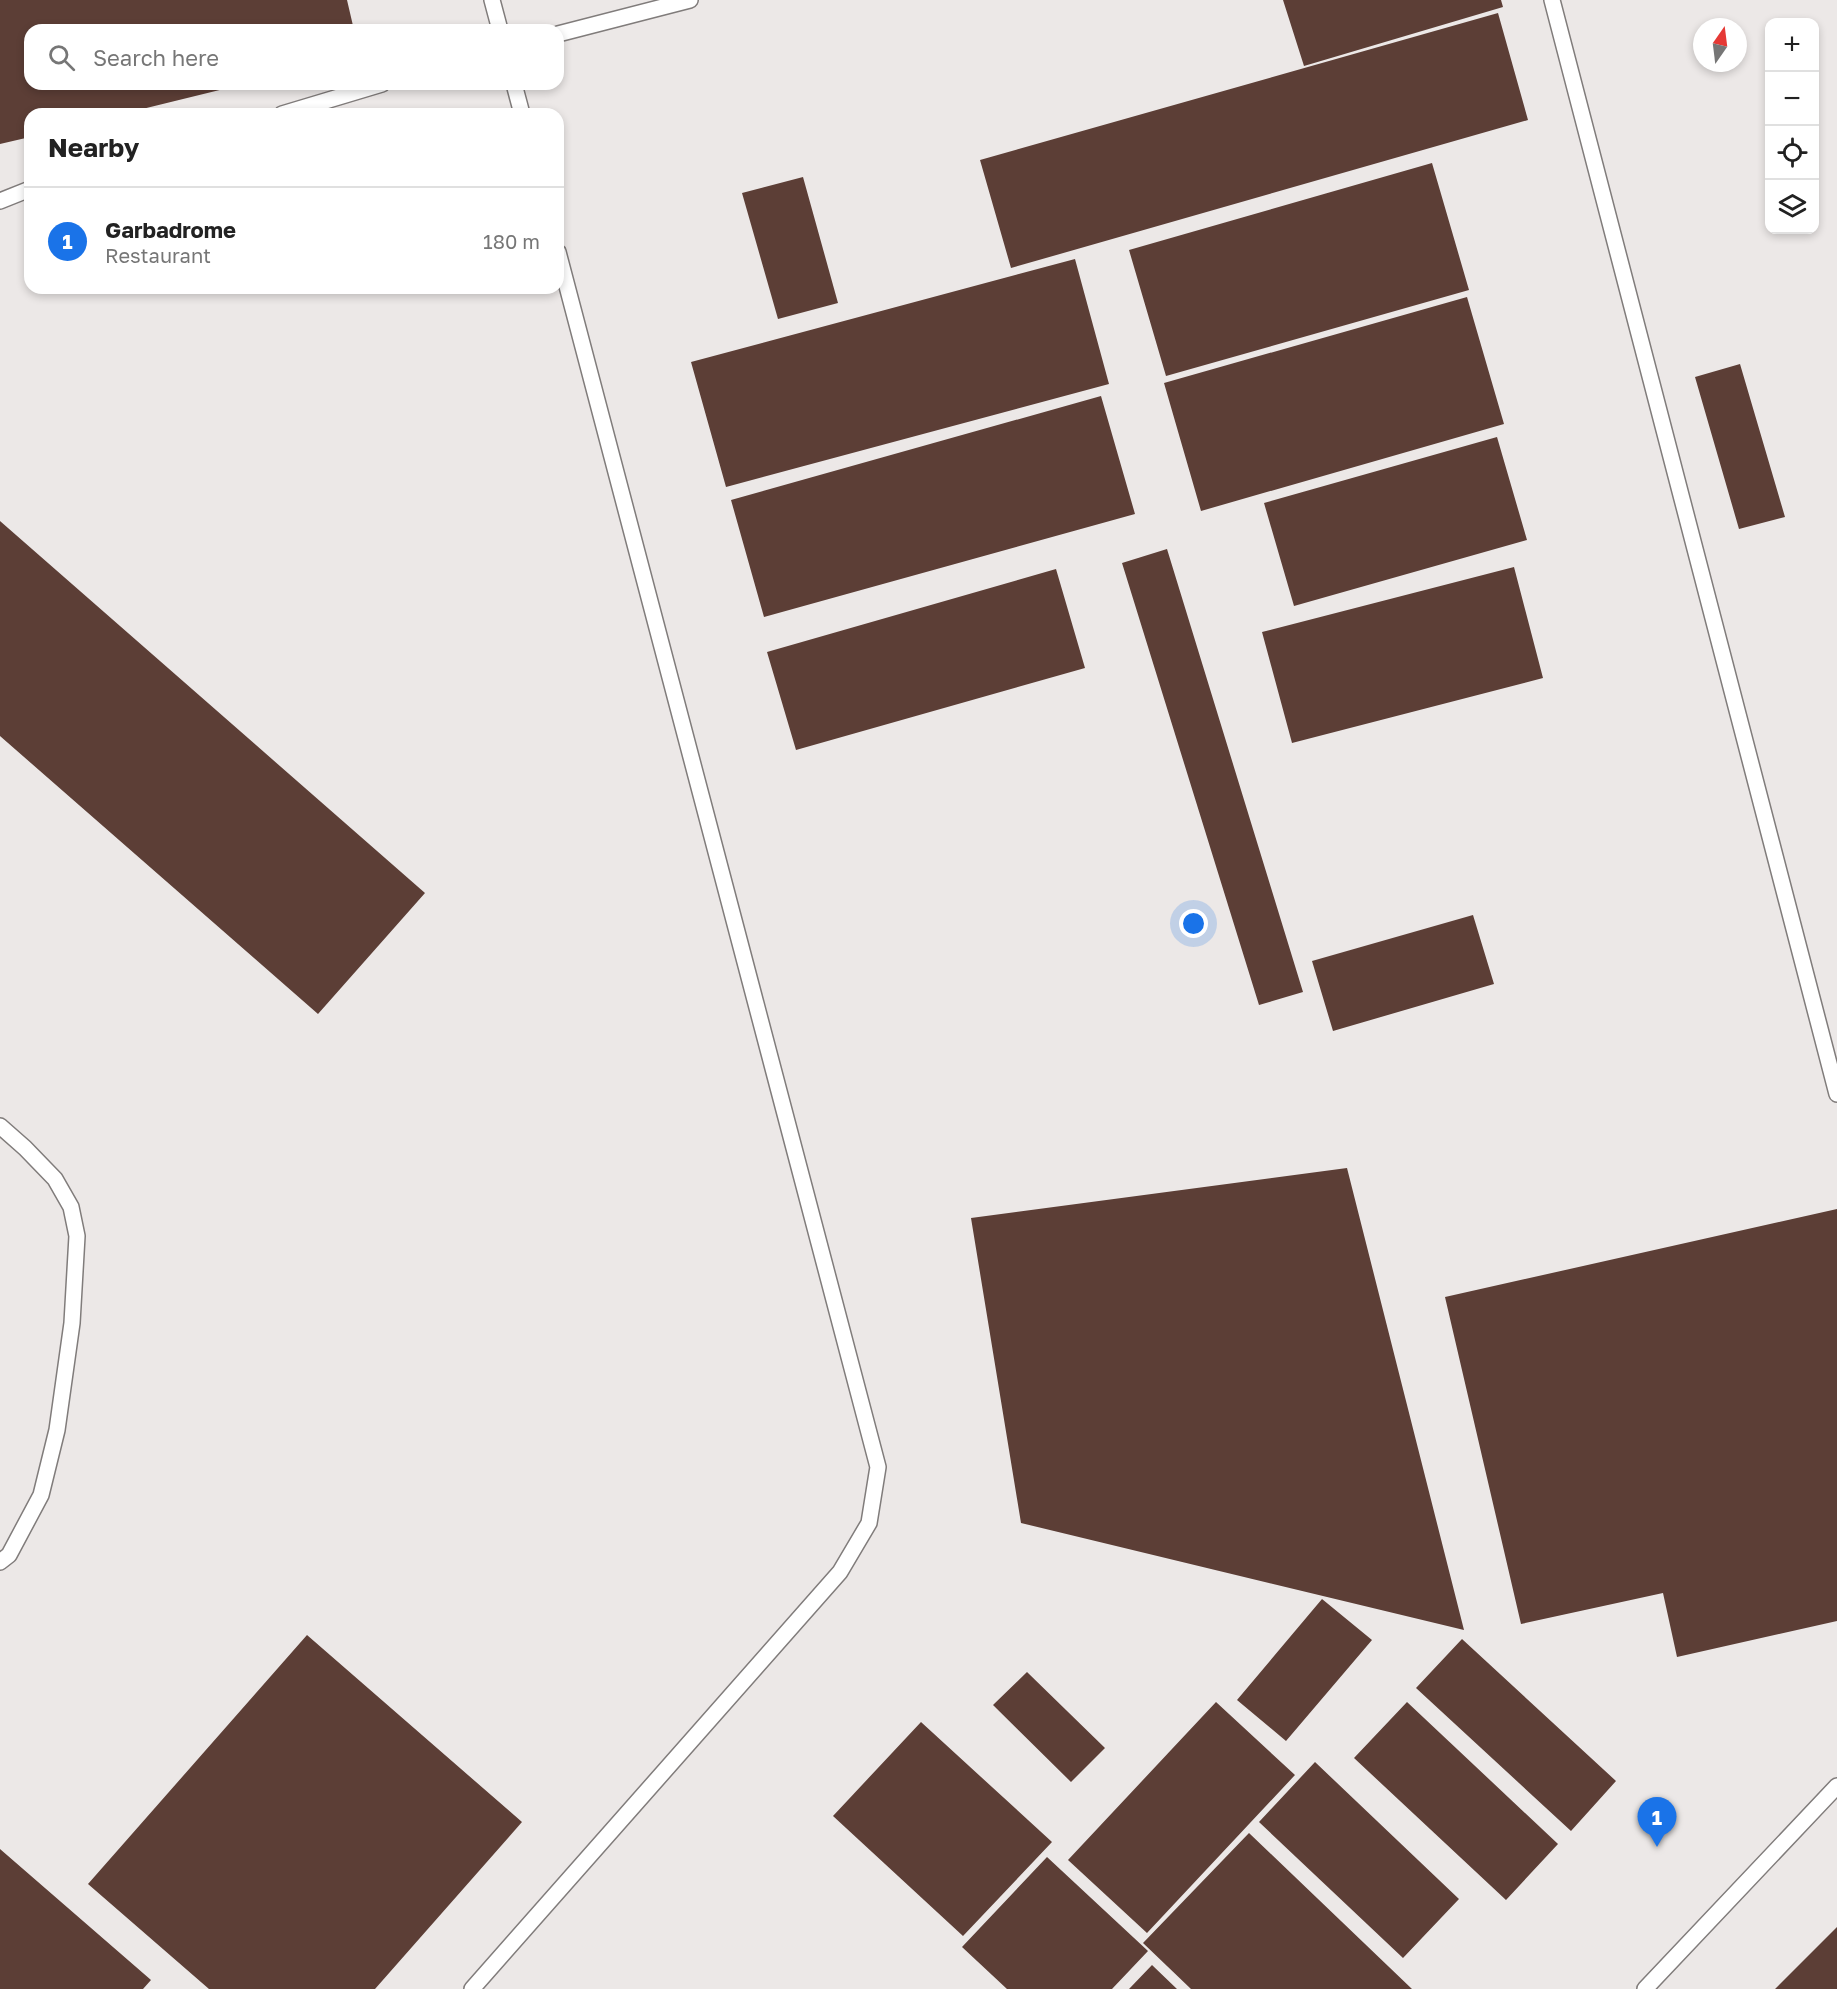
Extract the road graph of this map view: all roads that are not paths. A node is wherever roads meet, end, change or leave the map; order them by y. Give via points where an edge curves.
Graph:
1 (492, 0) edge
2 (690, 0) edge
3 (1551, 0) edge
4 (498, 24) edge
5 (564, 32) edge
6 (362, 90) edge
7 (516, 90) edge
8 (302, 108) edge
9 (520, 108) edge
10 (24, 191) edge
11 (0, 201) edge
12 (564, 275) edge
13 (1837, 1094) edge
14 (0, 1126) edge
15 (0, 1562) edge
16 (1837, 1786) edge
17 (472, 1989) edge
18 (1645, 1989) edge

1 - 4 lane
2 - 5 lane
3 - 13 lane
6 - 8 lane
7 - 9 lane
10 - 11 lane
12 - 17 lane via 878,1467 869,1523 840,1572
14 - 15 lane via 55,1179 71,1207 77,1236 72,1323 57,1430 41,1495 9,1555
16 - 18 lane

